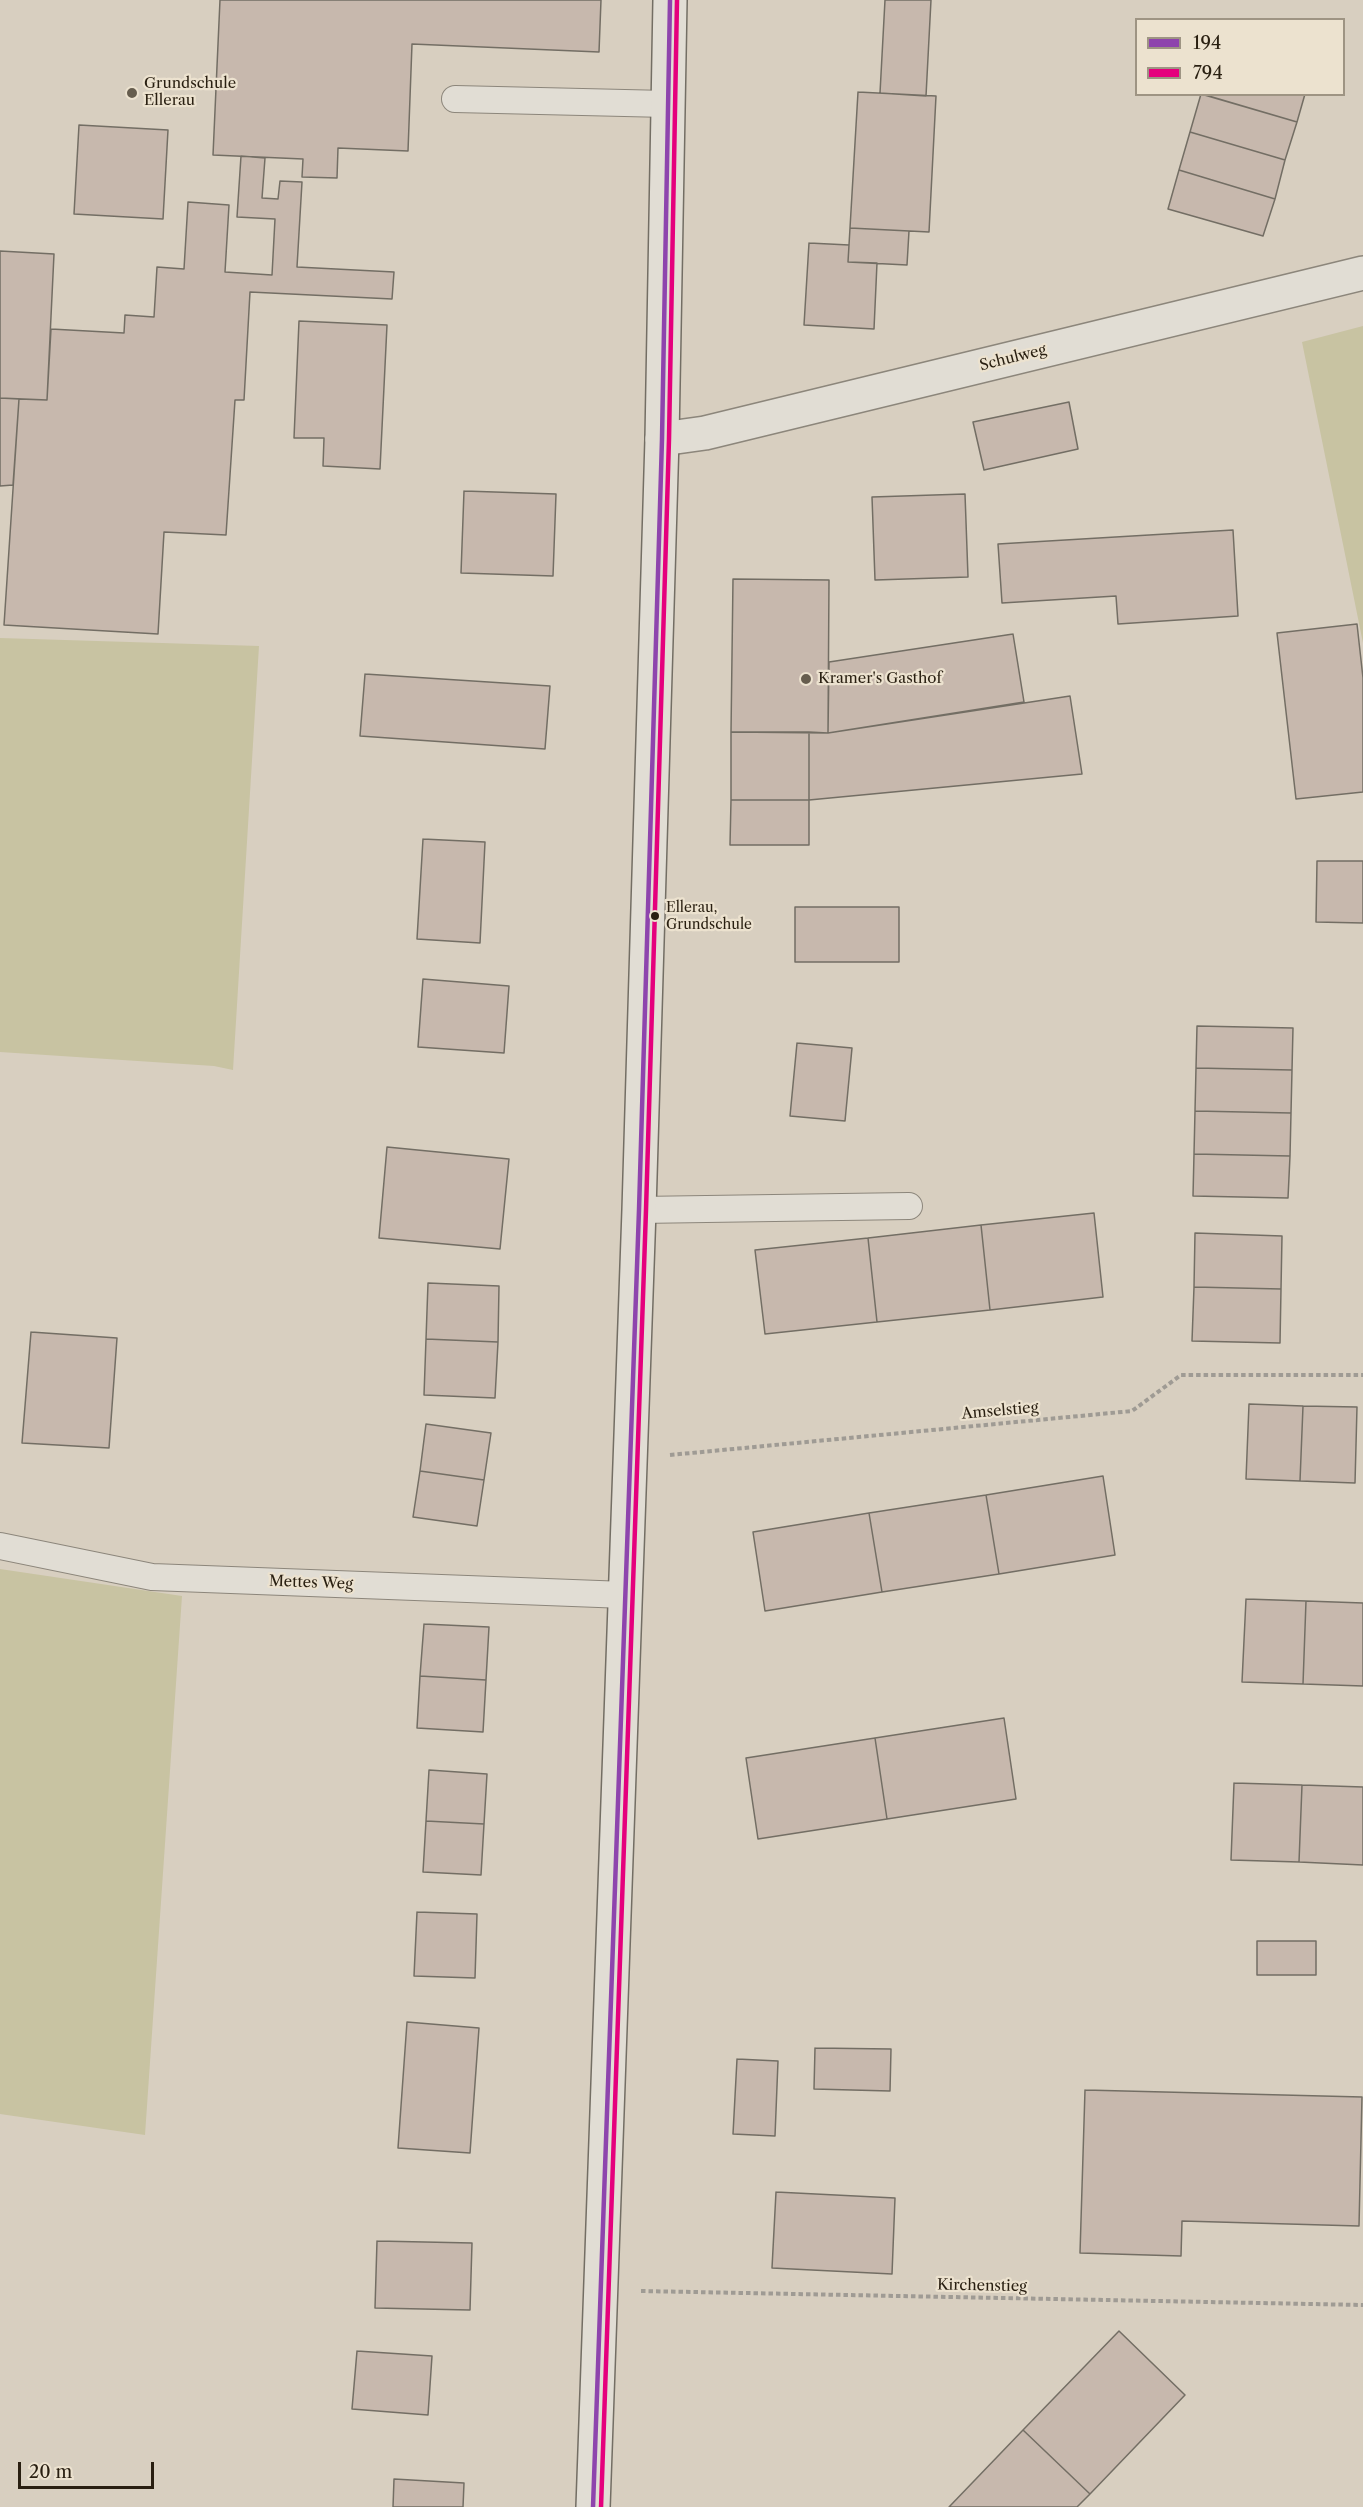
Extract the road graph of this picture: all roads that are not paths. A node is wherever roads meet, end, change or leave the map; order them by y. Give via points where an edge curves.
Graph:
1 (670, 0) edge
2 (455, 99) dead end
3 (667, 104) junction
4 (1363, 273) edge
5 (662, 439) junction
6 (909, 1206) dead end
7 (639, 1210) junction
8 (0, 1546) edge
9 (625, 1594) junction
10 (593, 2507) edge

1 - 3 street
2 - 3 lane
3 - 5 street
4 - 5 street, Schulweg via 717,430
5 - 7 street
6 - 7 lane
7 - 9 street
8 - 9 lane, Mettes Weg via 152,1577
9 - 10 street

